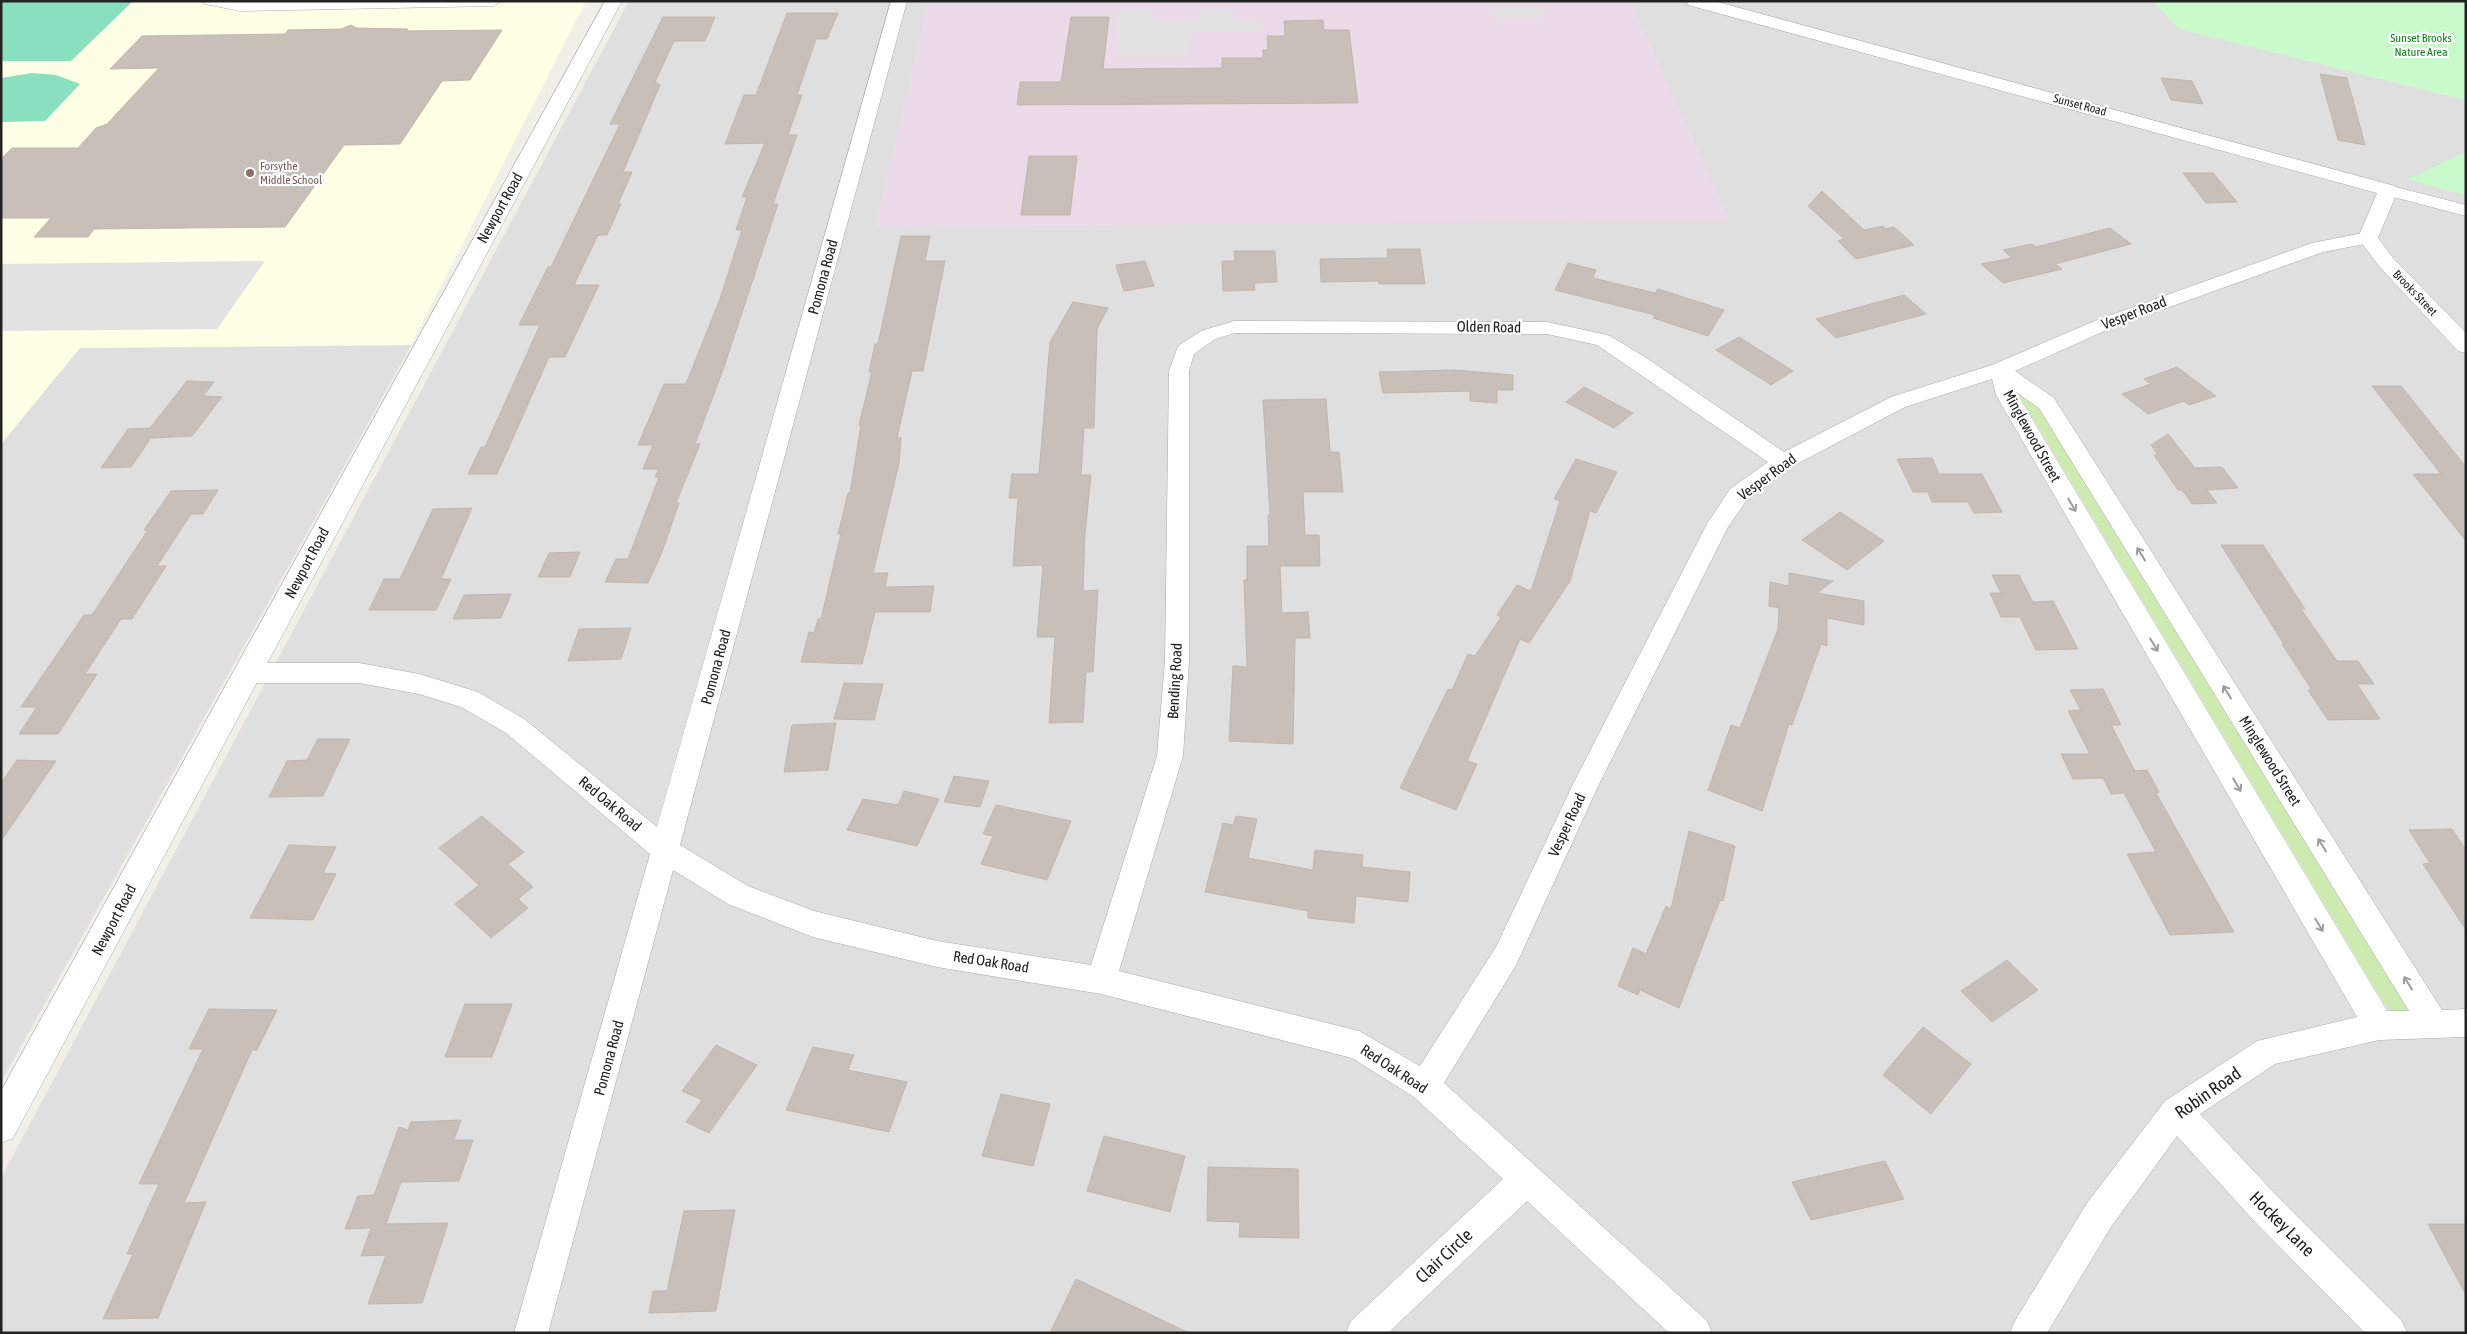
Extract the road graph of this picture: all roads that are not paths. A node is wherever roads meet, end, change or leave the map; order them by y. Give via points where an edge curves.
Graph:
1 (210, 1) edge
2 (494, 1) edge
3 (614, 1) edge
4 (899, 1) edge
5 (1694, 1) edge
6 (2388, 190) junction
7 (2466, 211) edge
8 (2368, 238) junction
9 (2466, 346) edge
10 (1999, 370) junction
11 (1179, 372) joint
12 (1783, 462) junction
13 (248, 673) junction
14 (665, 850) junction
15 (1101, 980) junction
16 (2466, 1023) edge
17 (2434, 1024) junction
18 (2379, 1026) junction
19 (1425, 1086) junction
20 (2176, 1112) junction
21 (1, 1126) edge
22 (1525, 1180) junction
23 (531, 1333) edge
24 (1363, 1333) edge
25 (1695, 1333) edge
26 (2027, 1333) edge
27 (2390, 1333) edge

1 - 2 street via 240,6
3 - 13 street, Newport Road
4 - 14 street, Pomona Road
5 - 6 street, Sunset Road
6 - 7 street, Sunset Road
6 - 8 street
8 - 9 street, Brooks Street via 2396,274
8 - 10 street, Vesper Road via 2319,247 2218,282 2104,324
10 - 12 street, Vesper Road via 1898,402
17 -> 10 street, Minglewood Street via 2047,403
10 -> 18 street, Minglewood Street via 2012,403
11 - 12 street, Olden Road via 1185,351 1208,335 1234,326 1548,328 1603,340
11 - 15 street, Bending Road via 1177,651 1170,756
12 - 19 street, Vesper Road via 1738,495 1718,524 1587,782 1506,956
13 - 14 street, Red Oak Road via 359,673 420,684 469,699 515,726
13 - 21 street, Newport Road
14 - 15 street, Red Oak Road via 738,895 813,924 938,954
14 - 23 street, Pomona Road
15 - 19 street, Red Oak Road via 1359,1045
16 - 17 street, Robin Road
17 - 18 street, Robin Road
18 - 20 street, Robin Road via 2268,1051
19 - 22 street, Red Oak Road
20 - 26 street, Robin Road via 2099,1215
20 - 27 street, Hockey Lane via 2267,1210
22 - 24 street, Clair Circle
22 - 25 street, Red Oak Road

